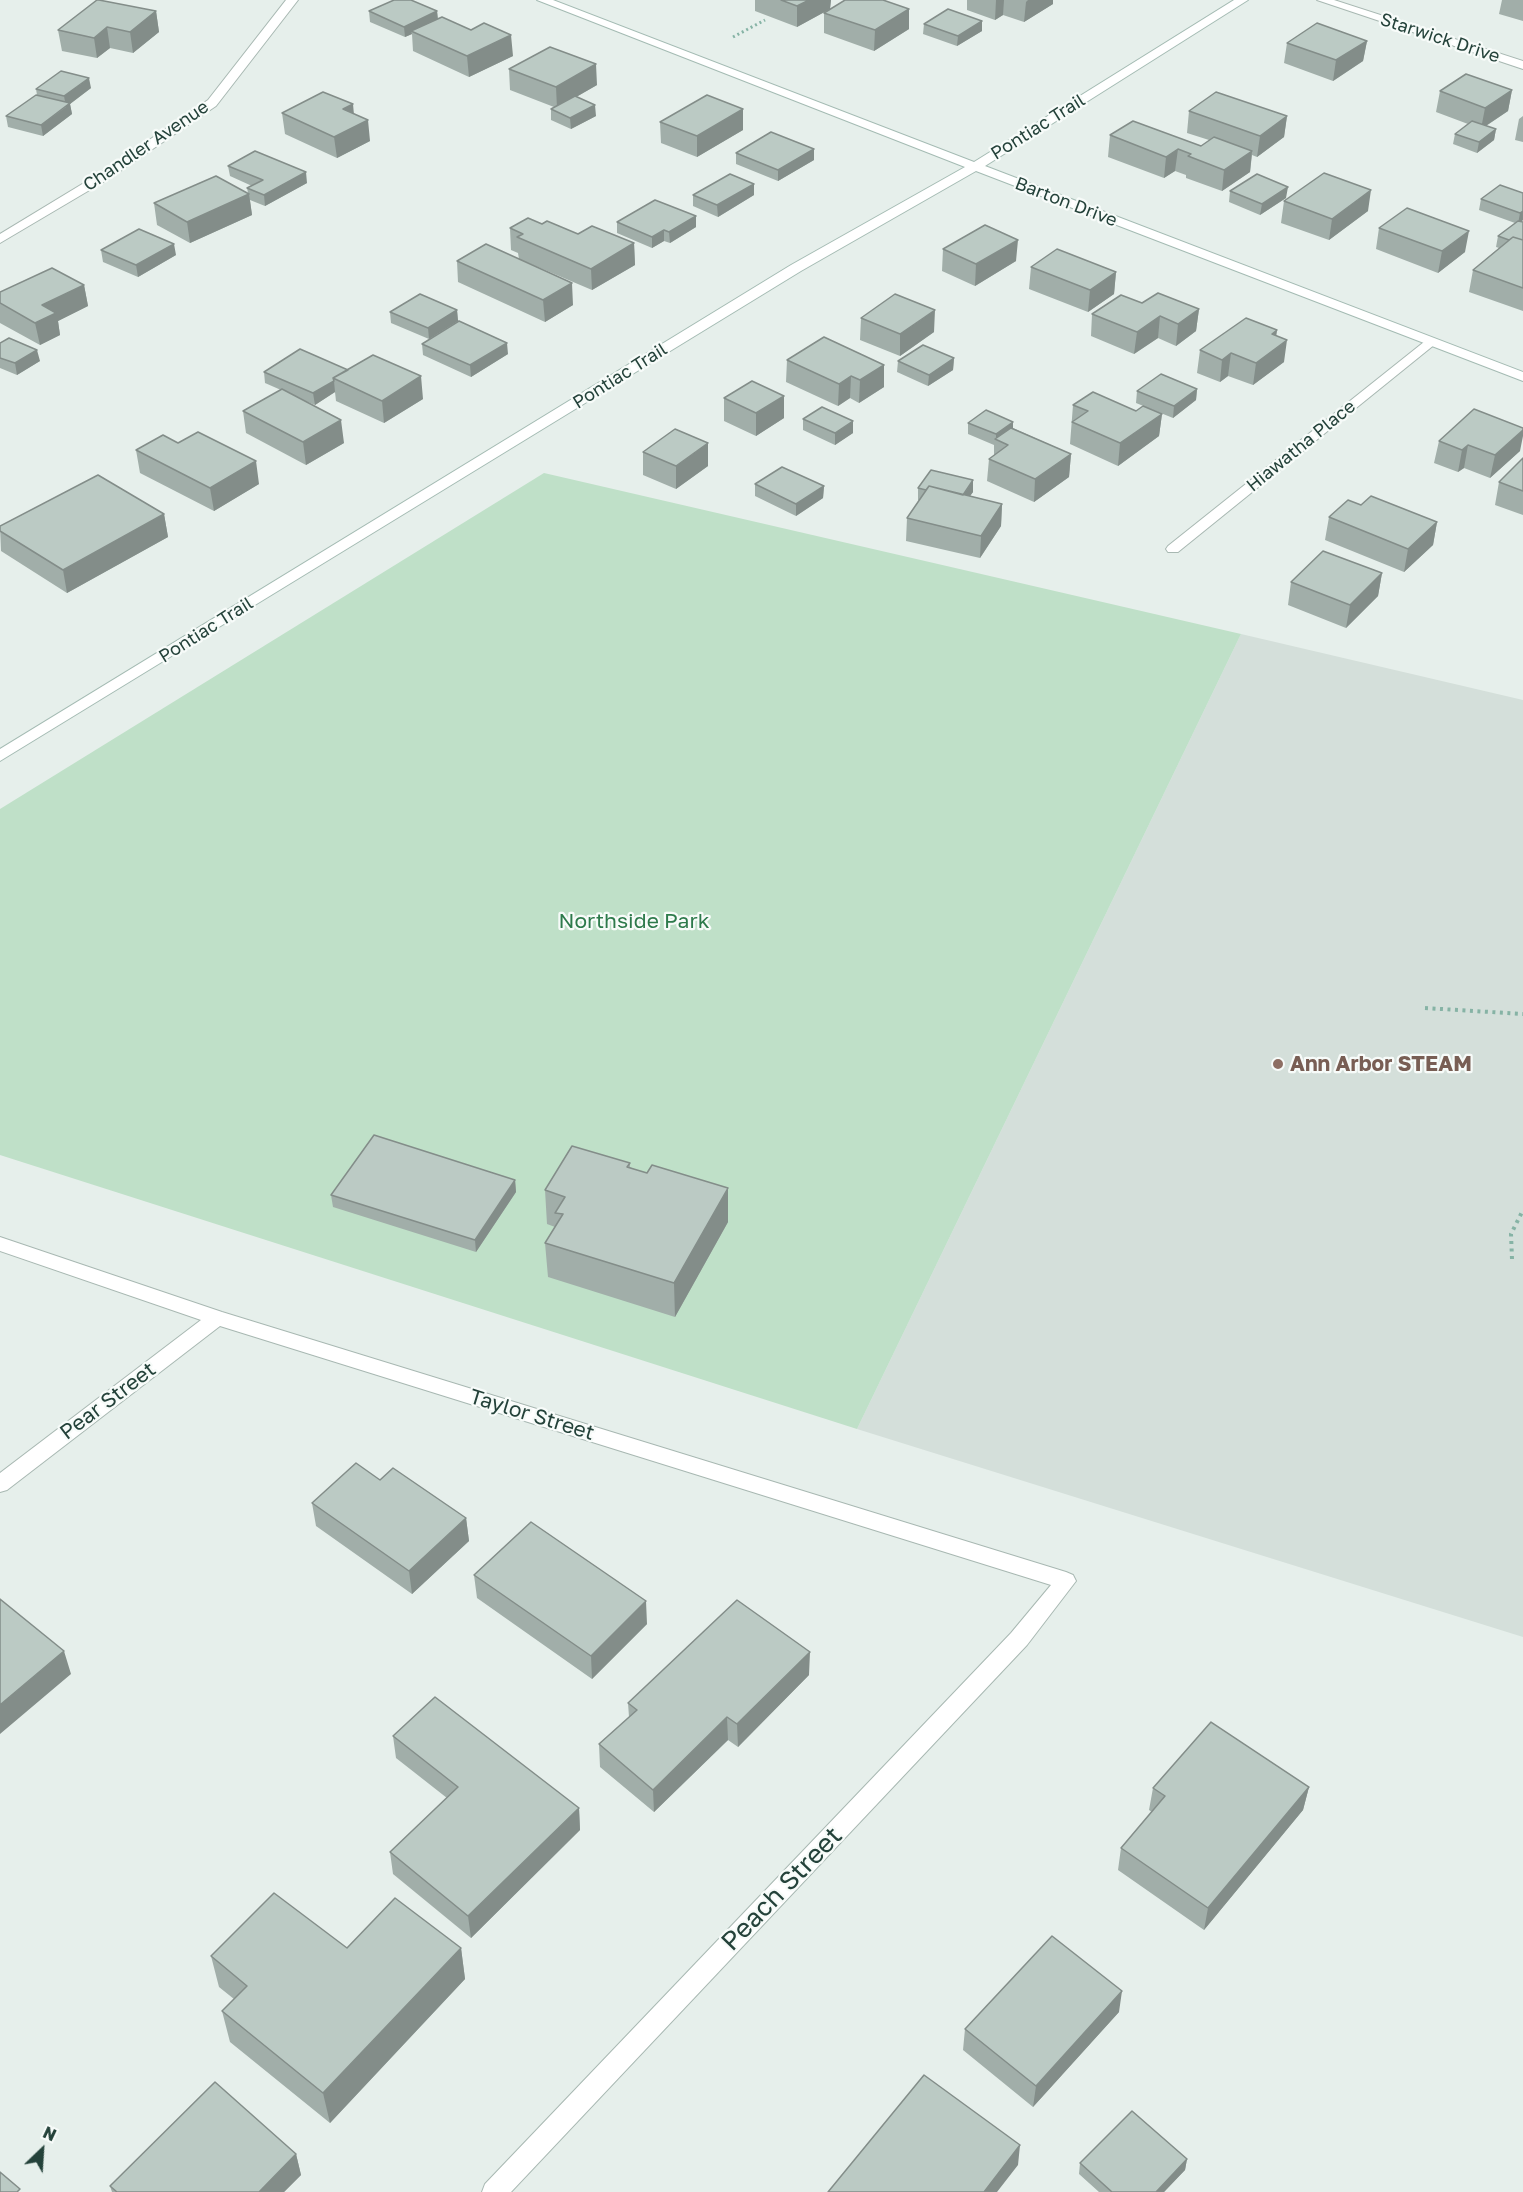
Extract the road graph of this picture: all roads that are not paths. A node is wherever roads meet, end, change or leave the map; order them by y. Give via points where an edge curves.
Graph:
1 (292, 0) edge
2 (543, 0) edge
3 (1242, 0) edge
4 (1323, 0) edge
5 (1523, 65) edge
6 (976, 166) junction
7 (0, 239) edge
8 (1429, 342) junction
9 (1523, 377) edge
10 (1173, 549) dead end
11 (0, 756) edge
12 (0, 1244) edge
13 (217, 1318) junction
14 (0, 1484) edge
15 (1066, 1581) joint
16 (494, 2192) edge

1 - 7 main road, Chandler Avenue via 212,103 106,175
2 - 6 main road, Barton Drive
3 - 6 main road, Pontiac Trail
4 - 5 main road, Starwick Drive
6 - 8 main road, Barton Drive
6 - 11 main road, Pontiac Trail via 796,268
8 - 9 main road, Barton Drive
8 - 10 main road, Hiawatha Place
12 - 13 main road, Taylor Street
13 - 14 main road, Pear Street
13 - 15 main road, Taylor Street
15 - 16 main road, Peach Street via 1019,1639

